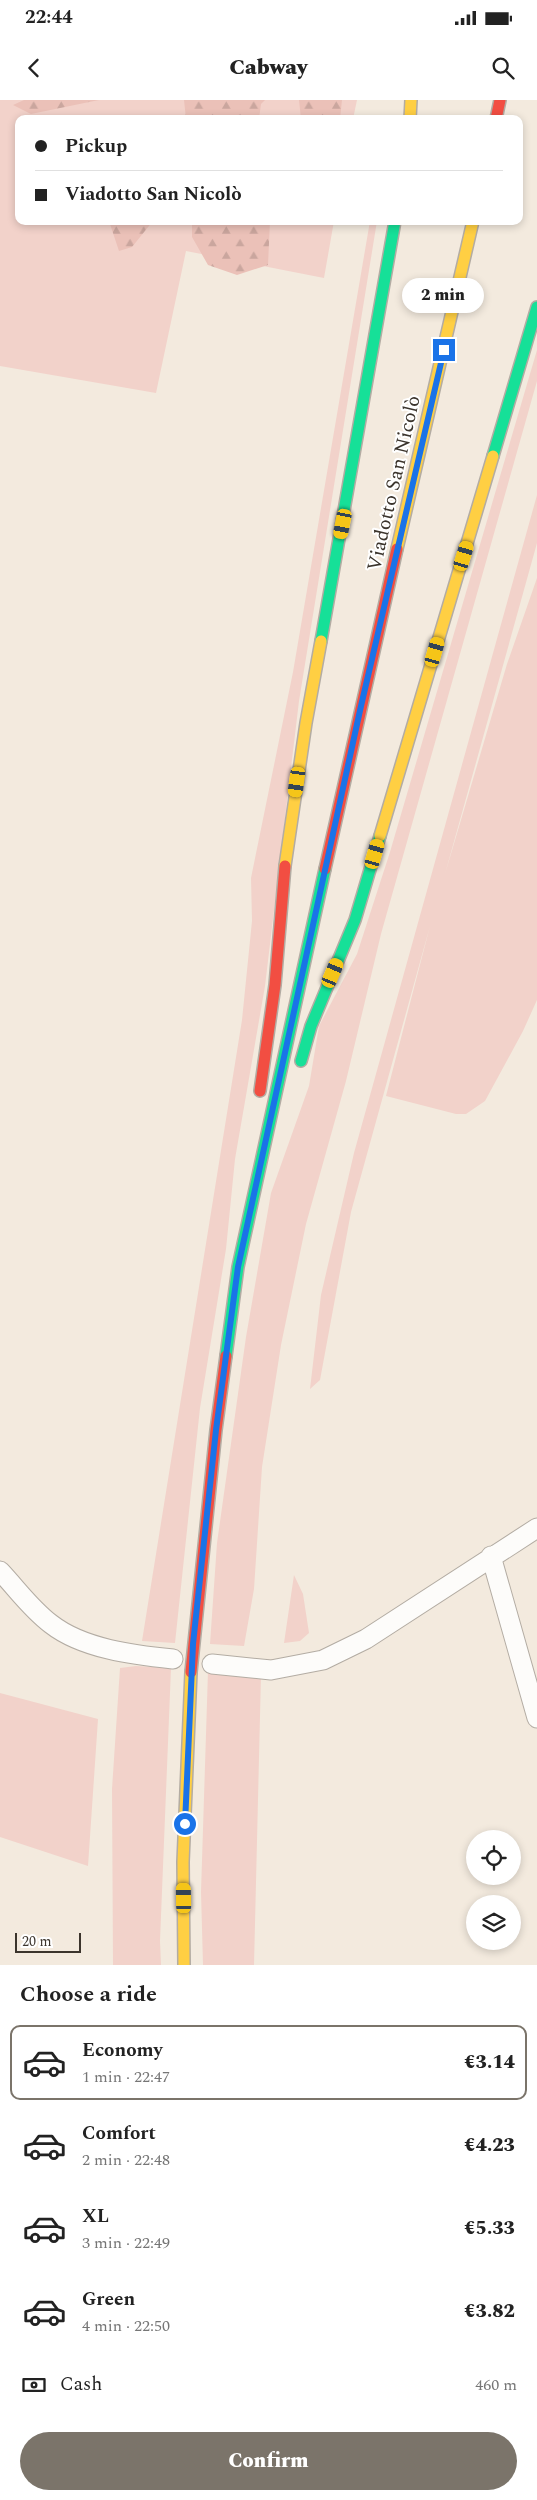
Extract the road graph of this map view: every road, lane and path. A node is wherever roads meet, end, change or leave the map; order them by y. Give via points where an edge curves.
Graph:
1 (411, 100) edge
2 (500, 100) edge
3 (410, 115) edge
4 (497, 115) edge
5 (394, 225) edge
6 (472, 225) edge
7 (537, 307) edge
8 (298, 1074) dead end
9 (284, 1110) dead end
10 (266, 1142) junction
11 (537, 1528) edge
12 (491, 1556) junction
13 (0, 1571) edge
14 (173, 1659) dead end
15 (212, 1664) dead end
16 (537, 1718) edge
17 (184, 1965) edge

1 - 3 highway
2 - 4 highway
5 - 10 highway via 306,723 286,859 276,985 260,1095
6 - 10 highway, Viadotto San Nicolò
7 - 8 highway via 355,920 311,1026
9 - 10 highway
10 - 17 highway, Viadotto San Nicolò via 238,1267 224,1362 192,1652 184,1862
11 - 12 street
12 - 15 street via 366,1639 323,1660 271,1670
12 - 16 street
13 - 14 street via 29,1605 53,1625 115,1652

